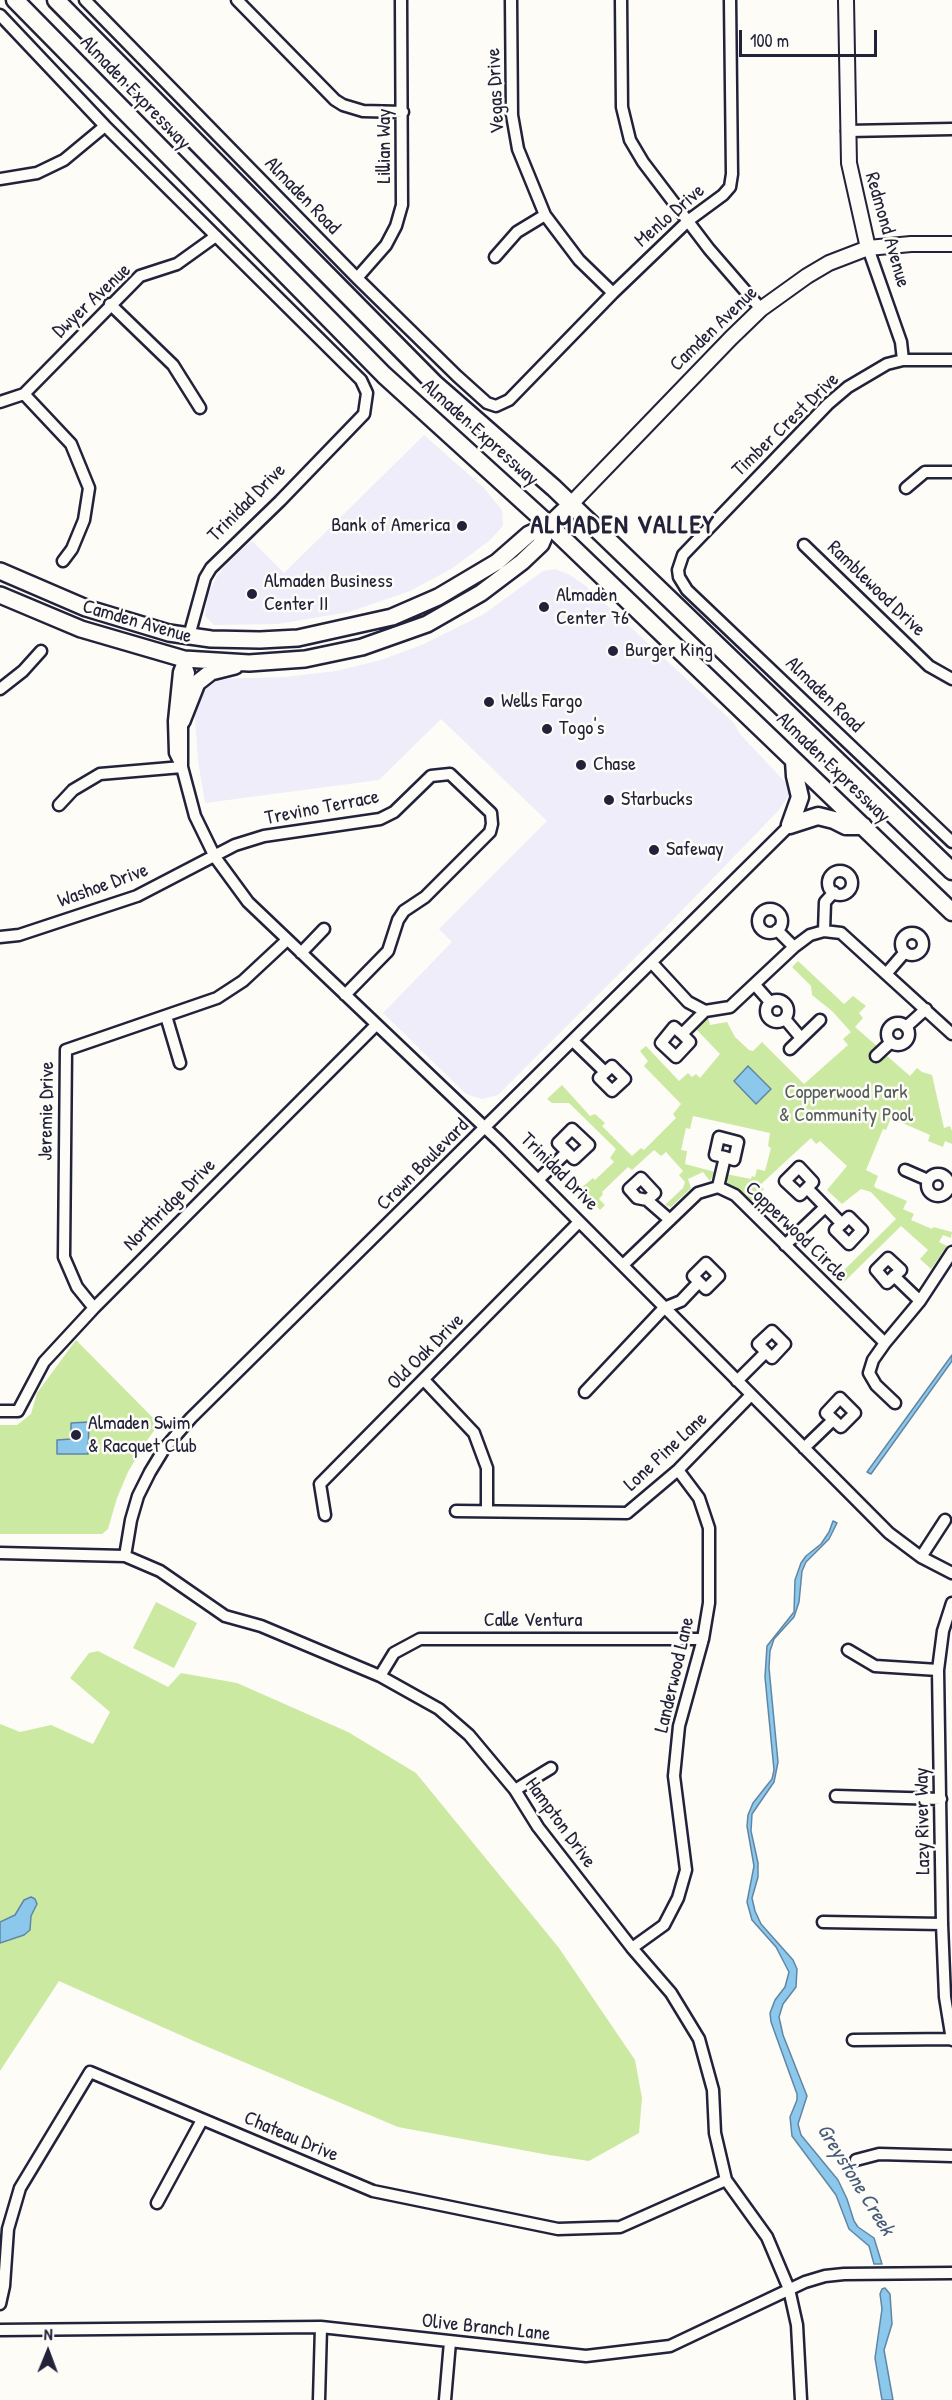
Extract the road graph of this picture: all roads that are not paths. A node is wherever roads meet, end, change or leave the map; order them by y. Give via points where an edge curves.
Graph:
1 (15, 0) edge
2 (56, 0) edge
3 (85, 0) edge
4 (237, 0) edge
5 (401, 0) edge
6 (511, 0) edge
7 (621, 0) edge
8 (730, 0) edge
9 (846, 0) edge
10 (0, 15) edge
11 (403, 112) junction
12 (105, 126) junction
13 (952, 129) edge
14 (847, 131) junction
15 (0, 179) edge
16 (545, 215) junction
17 (689, 220) junction
18 (216, 236) junction
19 (952, 244) edge
20 (868, 249) junction
21 (495, 257) dead end
22 (357, 278) junction
23 (613, 293) junction
24 (110, 304) junction
25 (761, 309) junction
26 (903, 360) junction
27 (952, 360) edge
28 (24, 394) junction
29 (0, 402) edge
30 (502, 405) joint
31 (200, 408) dead end
32 (952, 472) edge
33 (906, 488) dead end
34 (571, 504) junction
35 (549, 525) junction
36 (804, 545) dead end
37 (63, 561) dead end
38 (678, 570) joint
39 (0, 571) edge
40 (0, 595) edge
41 (189, 636) junction
42 (41, 651) dead end
43 (184, 659) junction
44 (249, 663) junction
45 (952, 679) edge
46 (0, 689) edge
47 (182, 721) junction
48 (794, 761) junction
49 (182, 766) junction
50 (59, 805) dead end
51 (790, 825) junction
52 (863, 826) junction
53 (952, 842) edge
54 (214, 857) junction
55 (952, 871) edge
56 (834, 892) junction
57 (952, 912) edge
58 (324, 929) dead end
59 (777, 930) junction
60 (824, 931) junction
61 (0, 937) edge
62 (288, 940) junction
63 (794, 947) junction
64 (905, 952) junction
65 (301, 953) junction
66 (652, 963) junction
67 (886, 974) junction
68 (755, 985) junction
69 (345, 995) junction
70 (770, 1002) junction
71 (926, 1009) junction
72 (705, 1011) junction
73 (166, 1016) junction
74 (785, 1019) junction
75 (820, 1020) dead end
76 (376, 1025) junction
77 (952, 1034) edge
78 (682, 1035) dead end
79 (801, 1038) junction
80 (573, 1041) junction
81 (790, 1049) dead end
82 (876, 1056) dead end
83 (180, 1063) dead end
84 (605, 1072) dead end
85 (485, 1129) junction
86 (567, 1152) dead end
87 (725, 1157) dead end
88 (905, 1170) dead end
89 (538, 1180) junction
90 (928, 1180) junction
91 (718, 1186) junction
92 (807, 1188) dead end
93 (950, 1191) edge
94 (647, 1200) dead end
95 (825, 1207) junction
96 (670, 1220) junction
97 (579, 1222) junction
98 (842, 1224) dead end
99 (785, 1245) junction
100 (952, 1252) edge
101 (873, 1256) dead end
102 (622, 1266) junction
103 (699, 1282) dead end
104 (920, 1301) junction
105 (94, 1308) junction
106 (664, 1308) junction
107 (885, 1343) junction
108 (766, 1352) dead end
109 (424, 1380) junction
110 (737, 1381) junction
111 (585, 1392) dead end
112 (751, 1395) junction
113 (895, 1403) dead end
114 (0, 1410) edge
115 (833, 1420) dead end
116 (804, 1448) junction
117 (678, 1470) junction
118 (488, 1510) junction
119 (456, 1511) dead end
120 (326, 1515) dead end
121 (945, 1520) dead end
122 (0, 1553) edge
123 (125, 1556) junction
124 (921, 1557) junction
125 (952, 1573) edge
126 (952, 1603) edge
127 (704, 1639) junction
128 (848, 1650) dead end
129 (938, 1670) junction
130 (380, 1676) junction
131 (551, 1768) dead end
132 (515, 1790) junction
133 (836, 1796) dead end
134 (941, 1799) junction
135 (823, 1922) dead end
136 (942, 1924) junction
137 (632, 1948) junction
138 (952, 2039) edge
139 (853, 2040) dead end
140 (202, 2120) junction
141 (952, 2156) edge
142 (856, 2160) dead end
143 (726, 2180) junction
144 (157, 2203) dead end
145 (952, 2273) edge
146 (789, 2289) junction
147 (0, 2304) edge
148 (321, 2327) junction
149 (0, 2330) edge
150 (450, 2342) junction
151 (319, 2400) edge
152 (445, 2400) edge
153 (801, 2400) edge

1 - 35 main road, Almaden Expressway via 370,360
2 - 34 main road, Almaden Expressway via 435,384
3 - 22 street, Almaden Road
4 - 11 street via 335,100 363,111
5 - 11 street, Lillian Way
6 - 16 street, Vegas Drive via 514,126 518,149
7 - 17 street via 622,107 630,140
8 - 17 street, Menlo Drive via 730,187
9 - 14 street, Redmond Avenue
10 - 12 street
11 - 22 street, Lillian Way via 402,205 386,245
12 - 15 street via 64,160 37,172
12 - 18 street
13 - 14 street
14 - 20 street, Redmond Avenue via 852,185
16 - 21 street via 517,232
16 - 23 street, Vegas Drive via 579,260
17 - 23 street, Menlo Drive
17 - 25 street
18 - 24 street, Dwyer Avenue via 177,264 140,276
18 - 41 street, Trinidad Drive via 361,380 367,393 364,414 212,568 205,578
19 - 20 street, Camden Avenue
20 - 25 street, Camden Avenue via 829,263
20 - 26 street, Redmond Avenue via 901,342
22 - 30 street, Almaden Road via 465,383 488,403
23 - 30 street, Menlo Drive
24 - 28 street, Dwyer Avenue
24 - 31 street via 173,365
25 - 34 street, Camden Avenue
26 - 27 street, Timber Crest Drive
26 - 38 street, Timber Crest Drive via 869,374 828,404 683,555
28 - 29 street, Dwyer Avenue
28 - 37 street via 72,444 89,488 84,520
32 - 33 street via 925,472
34 - 35 main road, Camden Avenue
34 - 55 main road, Almaden Expressway
35 - 41 main road, Camden Avenue via 529,534 475,576 392,617 298,638
35 - 44 main road, Camden Avenue via 541,544 522,562 481,593 427,624 392,639 325,656
35 - 48 main road, Almaden Expressway
36 - 45 street, Ramblewood Drive via 930,666
38 - 53 street, Almaden Road via 687,590
39 - 41 main road, Camden Avenue via 93,611
40 - 43 main road, Camden Avenue via 81,628
41 - 43 main road, Trinidad Drive
42 - 46 street
43 - 44 main road, Camden Avenue
43 - 47 street, Trinidad Drive via 189,673
43 - 49 street, Trinidad Drive via 174,721 175,753
44 - 47 main road via 211,672 197,683
47 - 49 street, Trinidad Drive
48 - 51 main road via 800,797
48 - 52 main road, Almaden Expressway
49 - 50 street via 100,774 73,790
49 - 54 street, Trinidad Drive via 195,816
51 - 52 main road via 818,816 846,826
51 - 66 street, Crown Boulevard
52 - 57 main road, Almaden Expressway
54 - 61 street, Washoe Drive via 137,896 19,935
54 - 62 street, Trinidad Drive via 248,902
54 - 69 street, Trevino Terrace via 264,836 380,819 393,812 431,776 441,773 453,776 491,813 490,832 425,897 404,911 388,951
56 - 56 street via 829,883 831,876 850,870 851,888 841,895
56 - 60 street via 825,902
58 - 65 street
59 - 59 street via 771,933 761,929 758,909 777,912 781,923
59 - 63 street
60 - 63 street via 810,935
60 - 67 street via 841,933
62 - 65 street, Trinidad Drive
62 - 73 street, Jeremie Drive via 243,981 217,998
63 - 68 street
64 - 64 street via 901,946 905,935 922,931 921,951
64 - 67 street
65 - 69 street, Trinidad Drive
66 - 72 street via 688,1002
66 - 80 street, Crown Boulevard
67 - 71 street
68 - 70 street
68 - 72 street via 730,1007
69 - 76 street, Trinidad Drive
70 - 74 street via 781,1000 787,1005
70 - 74 street via 766,1008 768,1018 778,1023
71 - 77 street
71 - 82 street via 906,1027 890,1027 887,1033 891,1042
72 - 78 street
73 - 83 street
73 - 105 street, Jeremie Drive via 66,1050 64,1257 77,1287
74 - 79 street
75 - 79 street
76 - 85 street, Trinidad Drive
76 - 105 street, Northridge Drive
79 - 81 street
80 - 84 street
80 - 85 street, Crown Boulevard
85 - 89 street, Trinidad Drive
85 - 123 street, Crown Boulevard via 165,1449 138,1496
86 - 89 street
87 - 91 street
88 - 90 street
89 - 97 street, Trinidad Drive
90 - 93 street via 941,1174 948,1179
90 - 93 street via 928,1191 933,1196
91 - 96 street, Copperwood Circle via 698,1193
91 - 99 street, Copperwood Circle via 735,1195
92 - 95 street
94 - 96 street
95 - 98 street
95 - 99 street
96 - 102 street, Copperwood Circle
97 - 102 street, Trinidad Drive
97 - 109 street, Old Oak Drive
99 - 107 street, Copperwood Circle
100 - 104 street
101 - 104 street via 882,1264 888,1258 901,1270 894,1276
102 - 106 street, Trinidad Drive
103 - 106 street via 681,1301
104 - 107 street
105 - 114 street, Northridge Drive via 44,1362 18,1410
106 - 110 street, Trinidad Drive
106 - 111 street
107 - 113 street via 869,1373
108 - 110 street
109 - 118 street via 474,1433 487,1468
109 - 120 street, Old Oak Drive via 320,1484
110 - 112 street, Trinidad Drive
112 - 116 street, Trinidad Drive
112 - 117 street, Lone Pine Lane
115 - 116 street
116 - 124 street, Trinidad Drive via 889,1533
117 - 118 street, Lone Pine Lane via 627,1513
117 - 127 street, Landerwood Lane via 699,1498 709,1528 709,1603
118 - 119 street, Lone Pine Lane
121 - 124 street
122 - 123 street, Hampton Drive
123 - 130 street, Hampton Drive via 160,1570 225,1616 261,1626
124 - 125 street, Trinidad Drive
126 - 129 street, Lazy River Way
127 - 130 street, Calle Ventura via 420,1639 394,1653
127 - 137 street, Landerwood Lane via 679,1726 674,1776 686,1870 664,1925
128 - 129 street via 875,1665
129 - 134 street, Lazy River Way
130 - 132 street, Hampton Drive via 439,1709 469,1735
131 - 132 street
132 - 137 street, Hampton Drive via 538,1827
133 - 134 street
134 - 136 street, Lazy River Way
135 - 136 street
136 - 138 street, Lazy River Way via 945,1997
137 - 143 street, Hampton Drive via 671,1993 699,2039 714,2090 715,2133
138 - 139 street
140 - 143 street, Chateau Drive via 373,2191 558,2229 620,2227
140 - 144 street
140 - 147 street, Chateau Drive via 90,2072 20,2188 8,2229
141 - 142 street via 879,2154
143 - 146 street, Hampton Drive via 767,2237
145 - 146 street, Olive Branch Lane via 844,2274
146 - 150 street, Olive Branch Lane via 670,2346 586,2356
146 - 153 street, Hampton Drive via 797,2325
148 - 149 street, Olive Branch Lane
148 - 150 street, Olive Branch Lane
148 - 151 street
150 - 152 street

